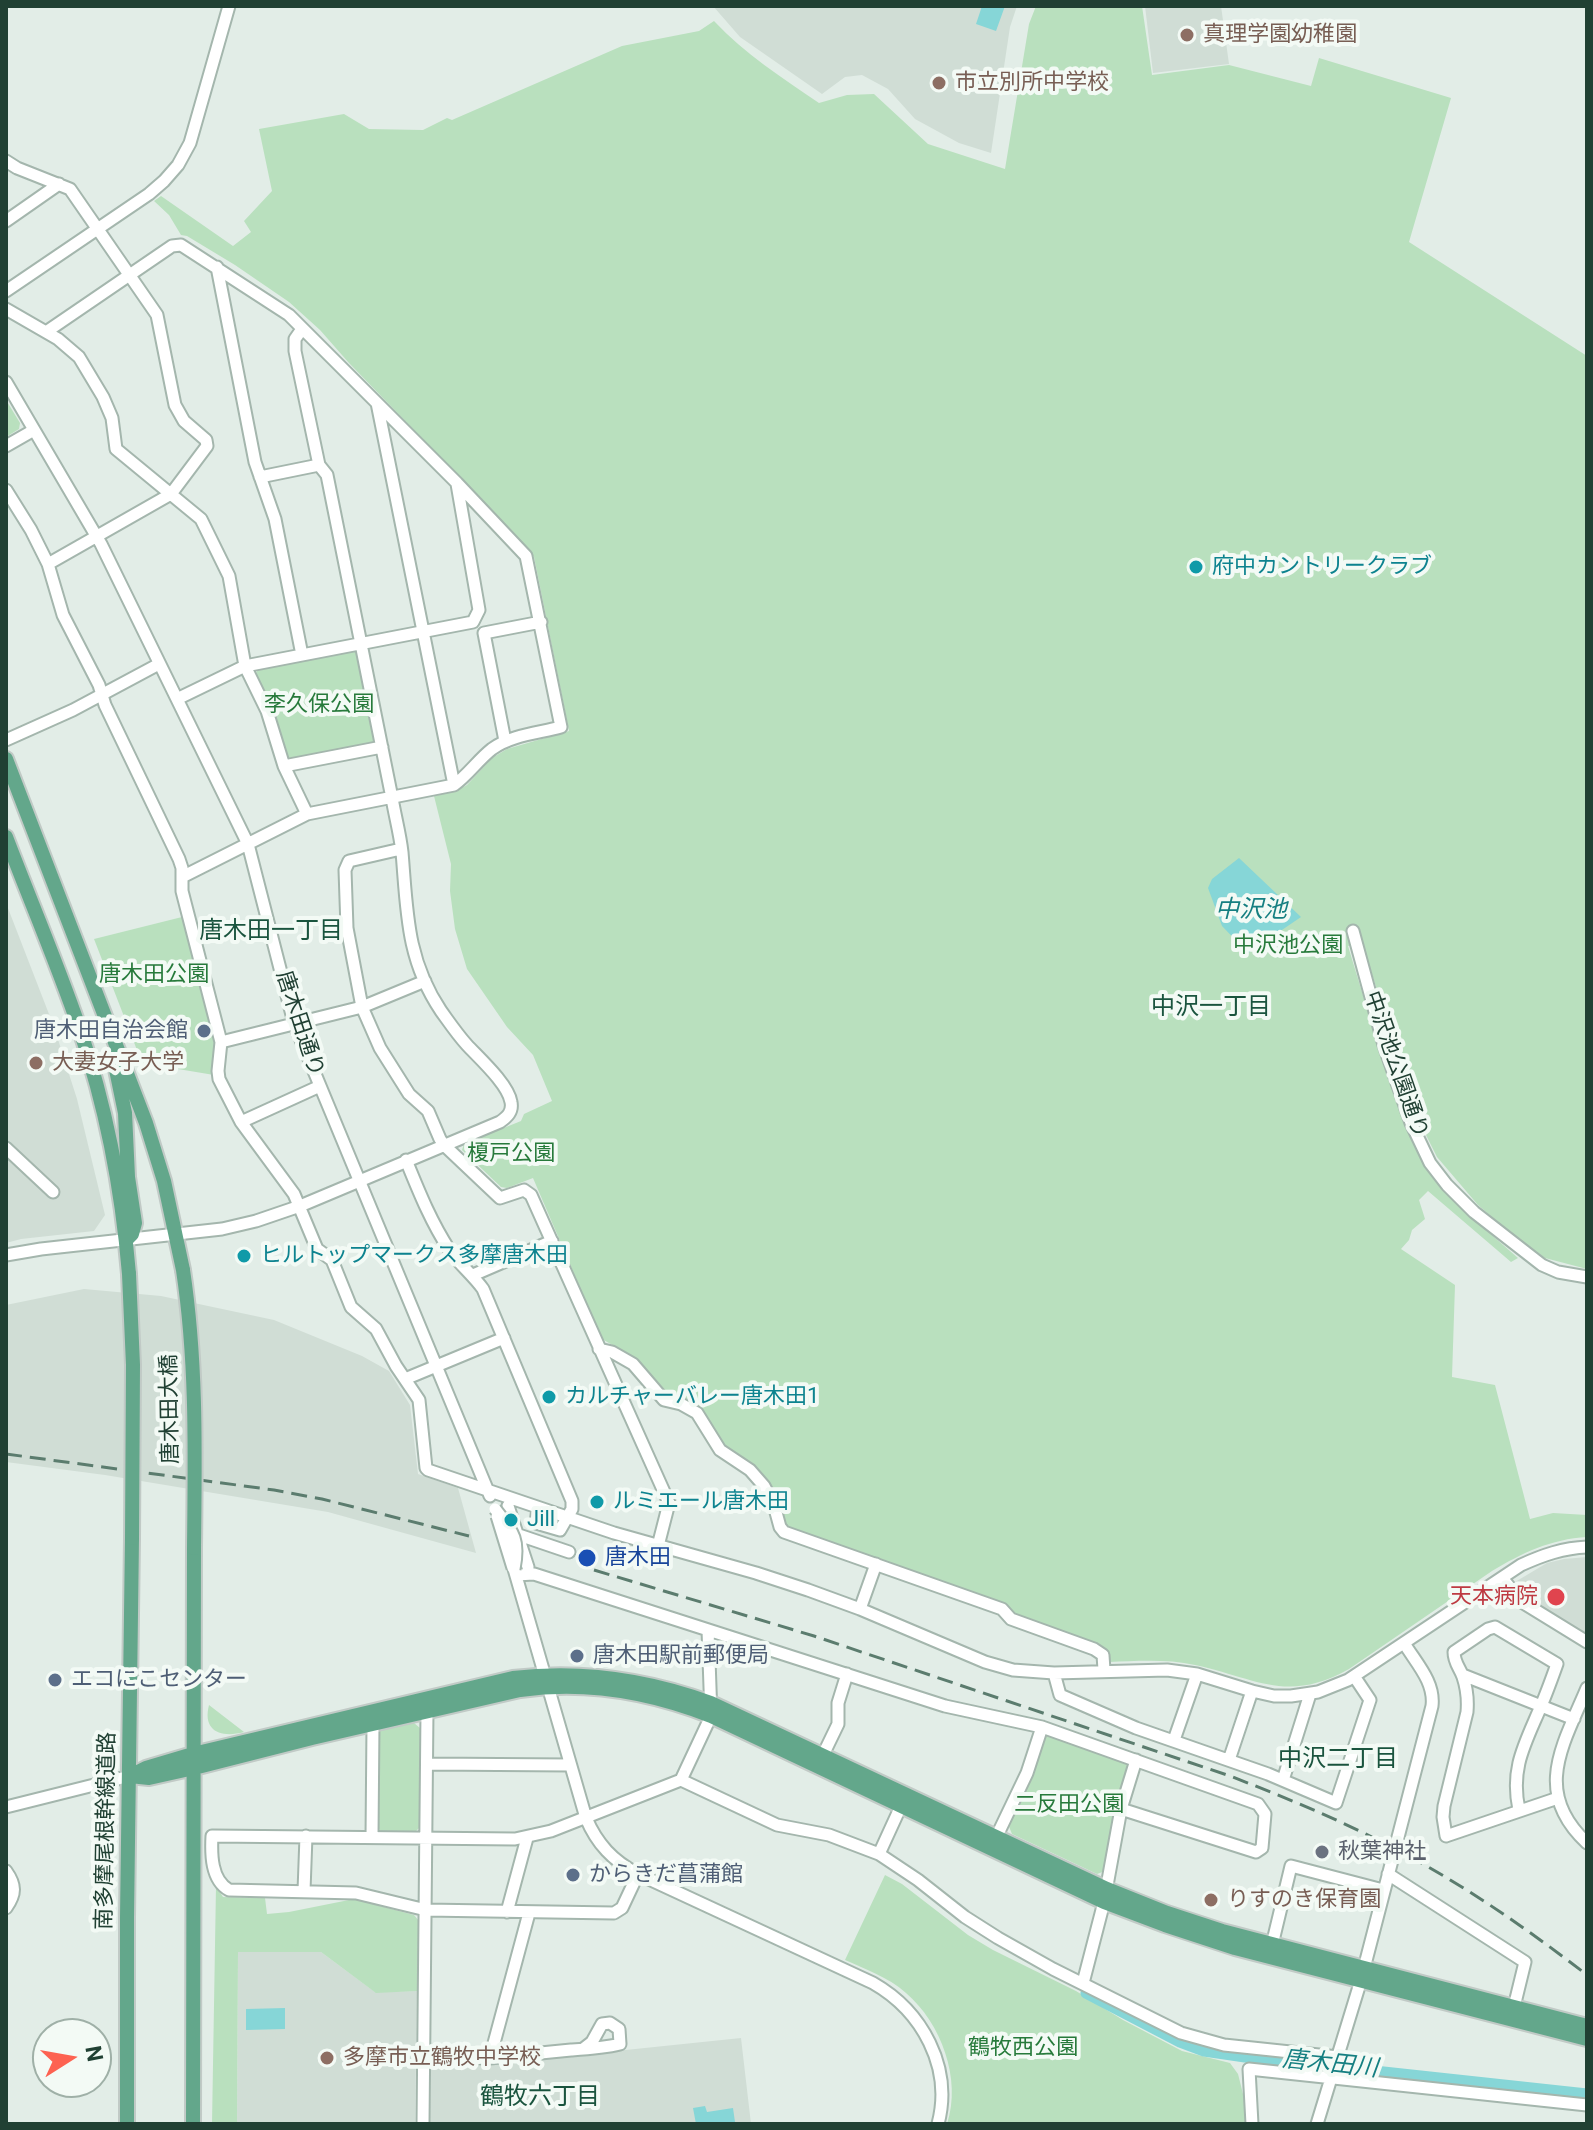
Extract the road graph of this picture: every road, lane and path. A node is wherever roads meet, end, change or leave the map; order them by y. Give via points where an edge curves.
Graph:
1 (229, 6) edge
2 (6, 161) edge
3 (59, 184) junction
4 (6, 221) edge
5 (98, 228) junction
6 (217, 267) junction
7 (129, 275) junction
8 (6, 291) edge
9 (6, 309) edge
10 (302, 329) junction
11 (46, 332) junction
12 (6, 382) edge
13 (377, 403) junction
14 (34, 430) junction
15 (6, 446) edge
16 (319, 465) junction
17 (260, 477) junction
18 (457, 483) junction
19 (6, 490) edge
20 (171, 494) junction
21 (96, 536) junction
22 (48, 564) junction
23 (541, 622) junction
24 (424, 632) junction
25 (360, 644) junction
26 (302, 655) junction
27 (159, 664) junction
28 (245, 666) junction
29 (101, 694) junction
30 (177, 699) junction
31 (6, 740) edge
32 (505, 741) junction
33 (382, 747) junction
34 (6, 759) edge
35 (284, 766) junction
36 (454, 785) junction
37 (392, 798) junction
38 (307, 814) junction
39 (6, 837) edge
40 (248, 844) junction
41 (401, 849) junction
42 (182, 877) junction
43 (1353, 931) dead end
44 (425, 981) junction
45 (362, 1007) junction
46 (105, 1016) junction
47 (294, 1023) junction
48 (221, 1042) junction
49 (320, 1086) junction
50 (241, 1122) junction
51 (444, 1145) junction
52 (6, 1148) edge
53 (406, 1160) junction
54 (359, 1181) junction
55 (53, 1192) dead end
56 (300, 1206) junction
57 (177, 1234) junction
58 (126, 1240) junction
59 (552, 1241) junction
60 (6, 1255) edge
61 (473, 1275) junction
62 (1587, 1277) edge
63 (504, 1338) junction
64 (599, 1349) junction
65 (436, 1366) junction
66 (405, 1379) junction
67 (499, 1504) junction
68 (568, 1518) junction
69 (517, 1535) junction
70 (132, 1538) joint
71 (658, 1546) junction
72 (1587, 1547) edge
73 (569, 1552) dead end
74 (876, 1564) junction
75 (528, 1567) dead end
76 (515, 1572) junction
77 (1502, 1578) junction
78 (860, 1609) junction
79 (708, 1630) junction
80 (1587, 1642) edge
81 (1404, 1643) junction
82 (1104, 1670) junction
83 (1054, 1673) junction
84 (847, 1674) junction
85 (1197, 1674) junction
86 (1463, 1675) junction
87 (1354, 1676) junction
88 (546, 1682) junction
89 (1587, 1688) edge
90 (1252, 1691) junction
91 (1310, 1694) junction
92 (1541, 1705) junction
93 (711, 1710) junction
94 (427, 1711) junction
95 (1574, 1719) junction
96 (373, 1724) junction
97 (1042, 1727) junction
98 (1174, 1740) junction
99 (823, 1755) junction
100 (1136, 1760) junction
101 (1229, 1760) junction
102 (194, 1761) junction
103 (427, 1764) junction
104 (570, 1765) junction
105 (130, 1776) junction
106 (681, 1780) junction
107 (1283, 1780) junction
108 (1558, 1798) junction
109 (901, 1806) junction
110 (6, 1807) edge
111 (1121, 1809) junction
112 (1519, 1810) junction
113 (586, 1818) junction
114 (306, 1836) junction
115 (372, 1837) junction
116 (427, 1838) junction
117 (527, 1838) junction
118 (993, 1842) junction
119 (1587, 1843) edge
120 (879, 1854) junction
121 (6, 1871) edge
122 (638, 1874) junction
123 (1388, 1874) junction
124 (1383, 1890) junction
125 (304, 1891) junction
126 (1106, 1895) junction
127 (6, 1908) edge
128 (426, 1910) junction
129 (507, 1912) junction
130 (529, 1913) junction
131 (1272, 1945) junction
132 (1362, 1974) junction
133 (1083, 1983) junction
134 (1514, 2007) junction
135 (1587, 2026) edge
136 (1587, 2039) edge
137 (583, 2049) dead end
138 (424, 2057) junction
139 (490, 2058) junction
140 (1337, 2059) junction
141 (1332, 2076) junction
142 (1587, 2105) edge
143 (127, 2124) edge
144 (193, 2124) edge
145 (423, 2124) edge
146 (938, 2124) edge
147 (1252, 2124) edge
148 (1317, 2124) edge

1 - 5 street via 185,153 164,181
2 - 3 street
3 - 4 street
3 - 5 street via 70,189
5 - 7 street
5 - 8 street
6 - 7 street via 177,244
6 - 10 street
6 - 17 street
7 - 11 street
7 - 20 street via 157,315 179,414 206,440 207,446
9 - 11 street
10 - 13 street
10 - 16 street via 295,351
11 - 20 street via 79,357 87,370 112,418 116,449
12 - 14 street, 唐木田通り
13 - 18 street
13 - 24 street
14 - 15 street
14 - 21 street, 唐木田通り
16 - 17 street
16 - 25 street via 327,475
17 - 26 street via 275,519
18 - 23 street via 526,556
18 - 24 street via 479,610 473,622
19 - 22 street
20 - 21 street
20 - 28 street via 201,519 229,576
21 - 22 street
21 - 27 street, 唐木田通り
22 - 29 street via 63,615
23 - 32 street via 561,727
23 - 32 street via 484,633
24 - 25 street
24 - 36 street
25 - 26 street
25 - 33 street
26 - 28 street
27 - 29 street
27 - 30 street, 唐木田通り
28 - 30 street
28 - 35 street via 267,711
29 - 31 street
29 - 42 street via 179,859
30 - 40 street, 唐木田通り
32 - 36 street
33 - 35 street
33 - 37 street
34 - 46 main road
35 - 38 street
36 - 37 street
37 - 38 street
37 - 41 street
38 - 40 street
39 - 58 main road via 90,1062
40 - 42 street
40 - 47 street, 唐木田通り
41 - 44 street via 409,936
41 - 45 street via 349,861 345,870 347,928
42 - 48 street
43 - 62 street, 中沢池公園通り via 1384,1045 1430,1163 1474,1212 1542,1265
44 - 45 street
44 - 51 street via 439,1008 512,1104 500,1122
45 - 47 street
45 - 51 street via 380,1048 409,1094 428,1111
46 - 57 main road via 157,1156
46 - 58 main road via 126,1124 135,1223
47 - 48 street
47 - 49 street, 唐木田通り
48 - 50 street via 219,1079
49 - 50 street
49 - 54 street, 唐木田通り
50 - 56 street
51 - 53 street
51 - 59 street via 500,1198 524,1190 531,1195
52 - 55 street
53 - 54 street
53 - 61 street via 429,1218
54 - 56 street
54 - 65 street, 唐木田通り
56 - 57 street via 243,1225
56 - 66 street via 317,1249 332,1260 351,1307 376,1329
57 - 58 street
57 - 102 main road, 唐木田大橋, bridge via 194,1368
58 - 60 street
58 - 70 main road, 唐木田大橋, bridge via 133,1365
59 - 61 street
59 - 64 street
61 - 63 street
63 - 65 street
63 - 68 street via 572,1501
64 - 71 street via 669,1503
64 - 74 street via 633,1364 664,1400 697,1413 720,1450 764,1486 784,1532
65 - 66 street
65 - 67 street, 唐木田通り
66 - 67 street via 419,1400 426,1468
67 - 68 street via 538,1508 536,1523 560,1530
67 - 69 street
67 - 76 street, 唐木田通り, bridge
68 - 71 street
69 - 73 street
69 - 75 street
70 - 105 main road, 南多摩尾根幹線道路
71 - 78 street
72 - 77 street via 1544,1555
74 - 78 street
74 - 82 street via 1100,1651
76 - 79 street
76 - 88 street, 唐木田通り
77 - 80 street via 1522,1602
77 - 81 street
78 - 83 street via 985,1662
79 - 84 street
79 - 93 street
81 - 87 street
81 - 123 street via 1428,1679 1433,1698
82 - 83 street
82 - 85 street
83 - 98 street via 1060,1695
84 - 97 street via 945,1706
84 - 99 street via 838,1724
85 - 90 street
85 - 98 street
86 - 92 street
86 - 92 street via 1454,1652 1495,1627 1557,1664
86 - 112 street via 1467,1712 1444,1806 1446,1836
87 - 91 street
87 - 107 street via 1370,1700 1336,1803
88 - 93 main road via 592,1677 646,1684 679,1692
88 - 94 main road
88 - 102 main road via 486,1684
88 - 104 street, 唐木田通り
89 - 95 street
90 - 91 street
90 - 101 street
91 - 107 street
92 - 95 street
92 - 112 street via 1516,1773
93 - 99 main road
93 - 106 street
93 - 109 main road
94 - 96 main road
94 - 103 street
95 - 108 street via 1556,1770
96 - 102 main road
96 - 115 street
97 - 100 street
97 - 118 street via 1027,1773
98 - 101 street
99 - 118 main road
100 - 111 street
100 - 111 street via 1258,1804 1265,1814 1262,1848 1256,1852
101 - 107 street
102 - 105 main road via 146,1768
102 - 144 main road
103 - 104 street
103 - 116 street
104 - 113 street, 唐木田通り
105 - 110 street
105 - 143 main road, 南多摩尾根幹線道路
106 - 113 street
106 - 120 street via 777,1825 829,1835
108 - 112 street
108 - 119 street via 1571,1826
109 - 118 main road
109 - 120 street
111 - 126 street
113 - 117 street
113 - 122 street, 唐木田通り via 606,1852
114 - 115 street
114 - 125 street
114 - 125 street via 212,1836 211,1860 222,1887 229,1890
115 - 116 street
116 - 117 street
116 - 128 street
117 - 129 street
118 - 126 main road
120 - 133 street via 980,1927
121 - 127 street via 15,1888
122 - 130 street via 622,1908 614,1913
122 - 146 street, 唐木田通り via 873,1983 899,2000 920,2024 938,2066
123 - 124 street
123 - 134 street via 1525,1962
124 - 131 street via 1291,1866
124 - 132 street
125 - 128 street via 356,1893
126 - 131 main road
126 - 132 main road via 1211,1941
126 - 133 street
128 - 129 street
128 - 138 street
129 - 130 street
130 - 139 street
131 - 132 main road
132 - 134 main road
132 - 136 main road
132 - 140 street
133 - 140 street via 1204,2041
134 - 135 main road
137 - 139 street
138 - 139 street
138 - 145 street
140 - 141 street
141 - 142 street
141 - 147 street via 1249,2069
141 - 148 street

